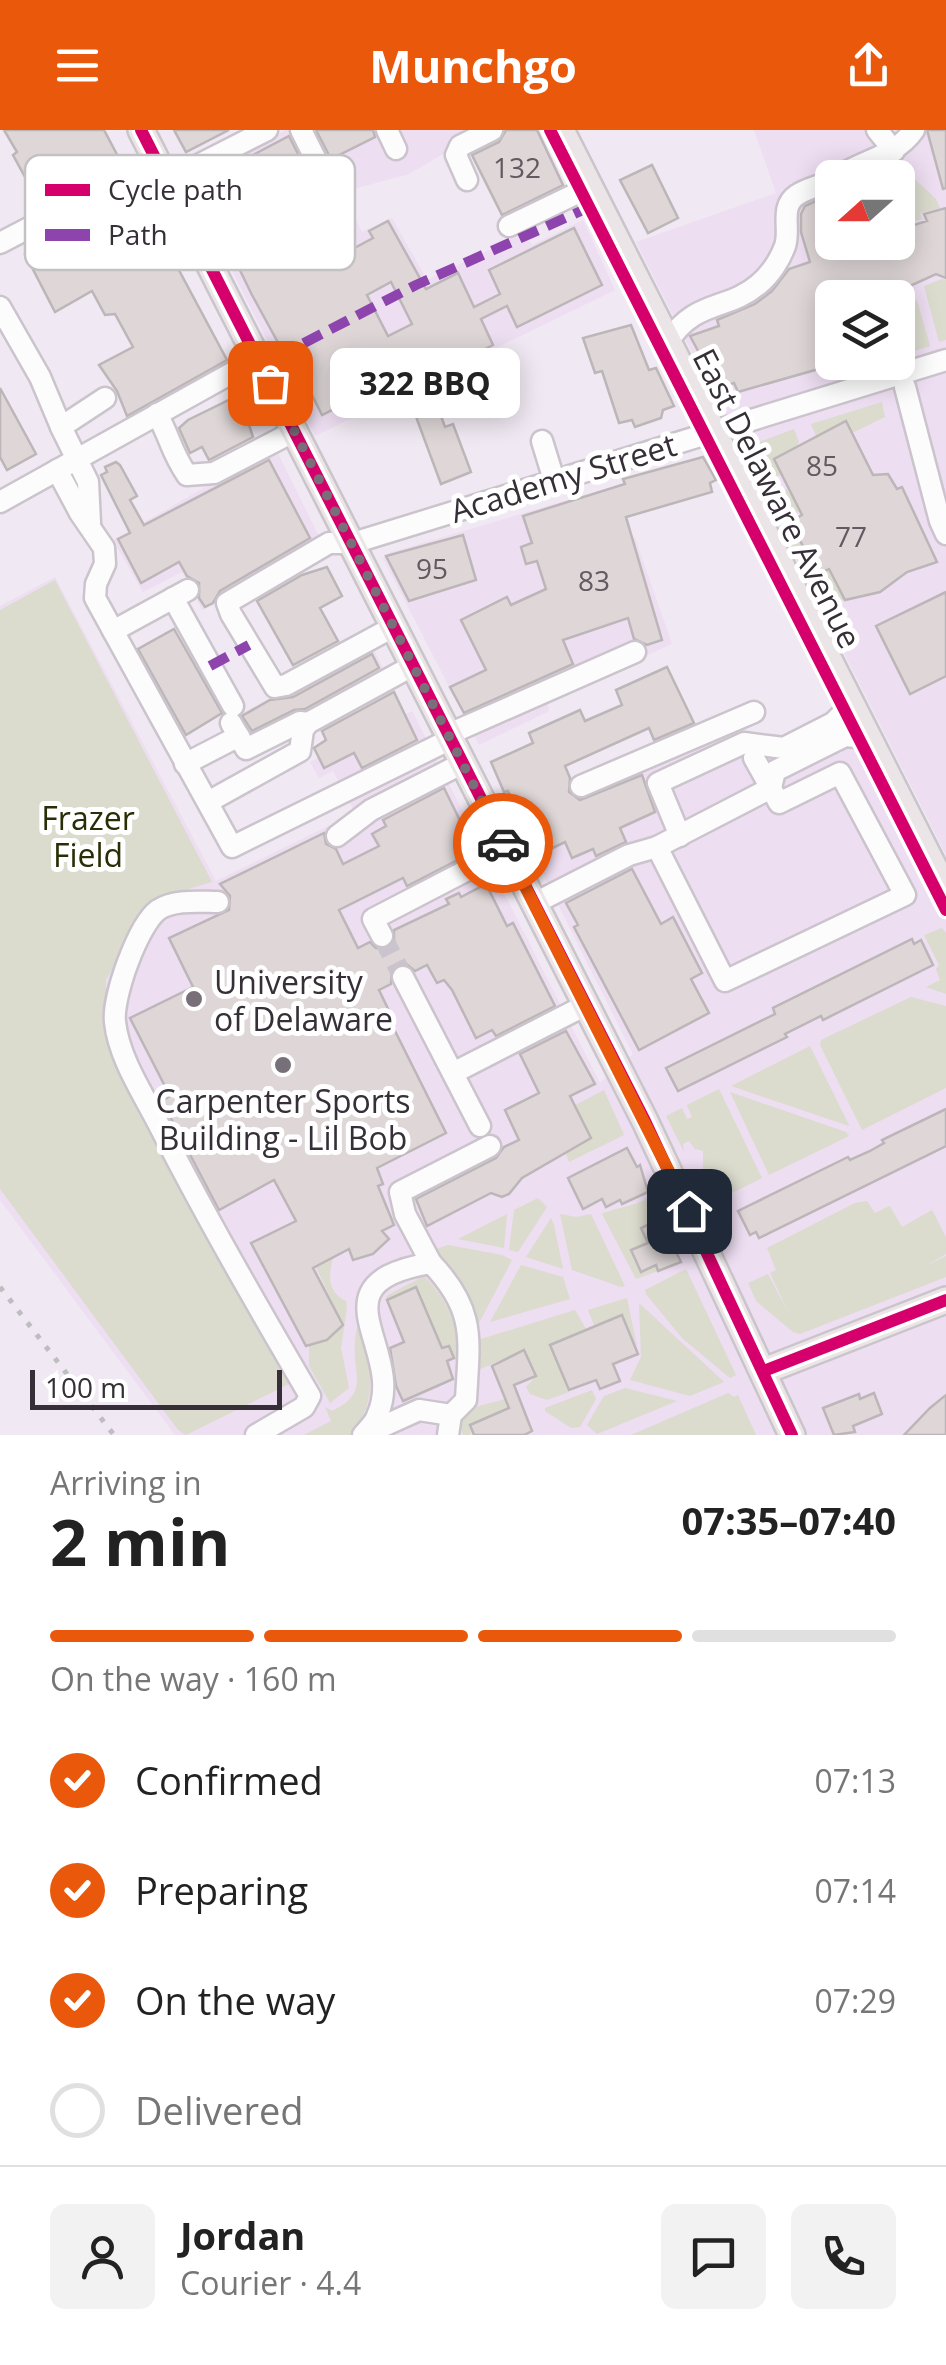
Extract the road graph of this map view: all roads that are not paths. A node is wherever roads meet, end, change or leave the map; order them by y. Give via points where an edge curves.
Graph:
1 (141, 130) edge
2 (267, 130) edge
3 (301, 130) edge
4 (492, 130) edge
5 (561, 130) edge
6 (877, 130) edge
7 (914, 130) edge
8 (894, 151) junction
9 (154, 155) edge
10 (203, 155) edge
11 (314, 155) edge
12 (869, 160) edge
13 (467, 180) dead end
14 (815, 186) edge
15 (590, 187) junction
16 (509, 226) dead end
17 (25, 232) edge
18 (0, 243) edge
19 (212, 270) edge
20 (0, 306) edge
21 (668, 342) junction
22 (257, 358) junction
23 (946, 360) edge
24 (905, 387) dead end
25 (105, 398) dead end
26 (150, 418) junction
27 (67, 423) junction
28 (713, 430) junction
29 (294, 431) junction
30 (542, 441) dead end
31 (85, 455) junction
32 (57, 470) junction
33 (554, 480) junction
34 (0, 502) edge
35 (90, 524) junction
36 (946, 534) edge
37 (352, 543) junction
38 (321, 548) junction
39 (300, 572) dead end
40 (395, 626) junction
41 (349, 629) dead end
42 (113, 631) junction
43 (368, 640) junction
44 (635, 652) dead end
45 (414, 665) junction
46 (852, 704) junction
47 (754, 712) dead end
48 (234, 722) junction
49 (308, 723) junction
50 (450, 737) junction
51 (869, 738) junction
52 (784, 748) junction
53 (733, 751) junction
54 (754, 758) junction
55 (463, 762) junction
56 (185, 764) junction
57 (581, 786) dead end
58 (771, 788) junction
59 (208, 802) junction
60 (337, 836) dead end
61 (680, 836) junction
62 (657, 847) junction
63 (506, 850) junction
64 (939, 859) edge
65 (946, 891) edge
66 (218, 902) dead end
67 (535, 903) junction
68 (382, 936) dead end
69 (403, 977) tunnel mouth
70 (586, 1005) junction
71 (452, 1073) junction
72 (480, 1126) dead end
73 (490, 1146) dead end
74 (431, 1264) junction
75 (946, 1300) edge
76 (764, 1370) junction
77 (449, 1425) edge
78 (256, 1435) edge
79 (363, 1435) edge
80 (792, 1435) edge

1 - 9 main road
2 - 10 street
3 - 11 street
4 - 13 street via 460,146 456,156
5 - 15 main road, East Delaware Avenue
6 - 8 street
7 - 8 street
8 - 12 street
14 - 21 street via 789,204 784,248 756,287 688,317
15 - 16 street
15 - 21 main road, East Delaware Avenue via 615,215
17 - 18 street
19 - 22 main road
20 - 27 street
21 - 28 main road, East Delaware Avenue
22 - 26 street
22 - 29 main road
23 - 28 street, Academy Street
24 - 36 street
25 - 27 street
26 - 29 street via 169,436 170,451 186,475 214,473
26 - 31 street
27 - 31 street
28 - 33 street, Academy Street
28 - 46 main road, East Delaware Avenue
29 - 37 main road
30 - 33 street
31 - 32 street
31 - 35 street
32 - 34 street
32 - 35 street
33 - 37 street, Academy Street
35 - 42 street via 106,555 95,598
37 - 38 street, Academy Street
37 - 40 main road
38 - 39 street
38 - 43 street via 230,599 231,614 275,686
40 - 43 street
40 - 45 main road
41 - 43 street
42 - 48 street via 180,594
42 - 56 street
44 - 50 street
45 - 49 street
45 - 50 main road
46 - 51 main road, East Delaware Avenue
46 - 52 street via 839,720
47 - 57 street
48 - 49 street via 246,749
48 - 56 street
49 - 59 street via 300,752
50 - 55 main road
50 - 59 street via 232,847
51 - 58 street via 845,736 792,762 775,772
51 - 64 main road, East Delaware Avenue
52 - 53 street via 744,743
52 - 54 street
53 - 54 street
53 - 61 street via 658,782
54 - 58 street
55 - 60 street via 371,810
55 - 63 main road
56 - 59 street
58 - 61 street
58 - 62 street via 779,803 840,772 905,894 726,981
61 - 62 street
62 - 67 street
63 - 67 main road
63 - 68 street via 373,919
64 - 65 main road, East Delaware Avenue
66 - 78 street via 157,911 117,987 114,1020 133,1074 196,1198 310,1396 304,1408
67 - 70 main road
69 - 71 street
70 - 71 street
70 - 76 main road
71 - 72 street
73 - 74 street via 400,1192
74 - 77 street via 454,1290 471,1336 466,1400
74 - 79 street via 404,1268 368,1294 381,1395 378,1416
75 - 76 main road
76 - 80 main road
77 - 79 street via 419,1410

